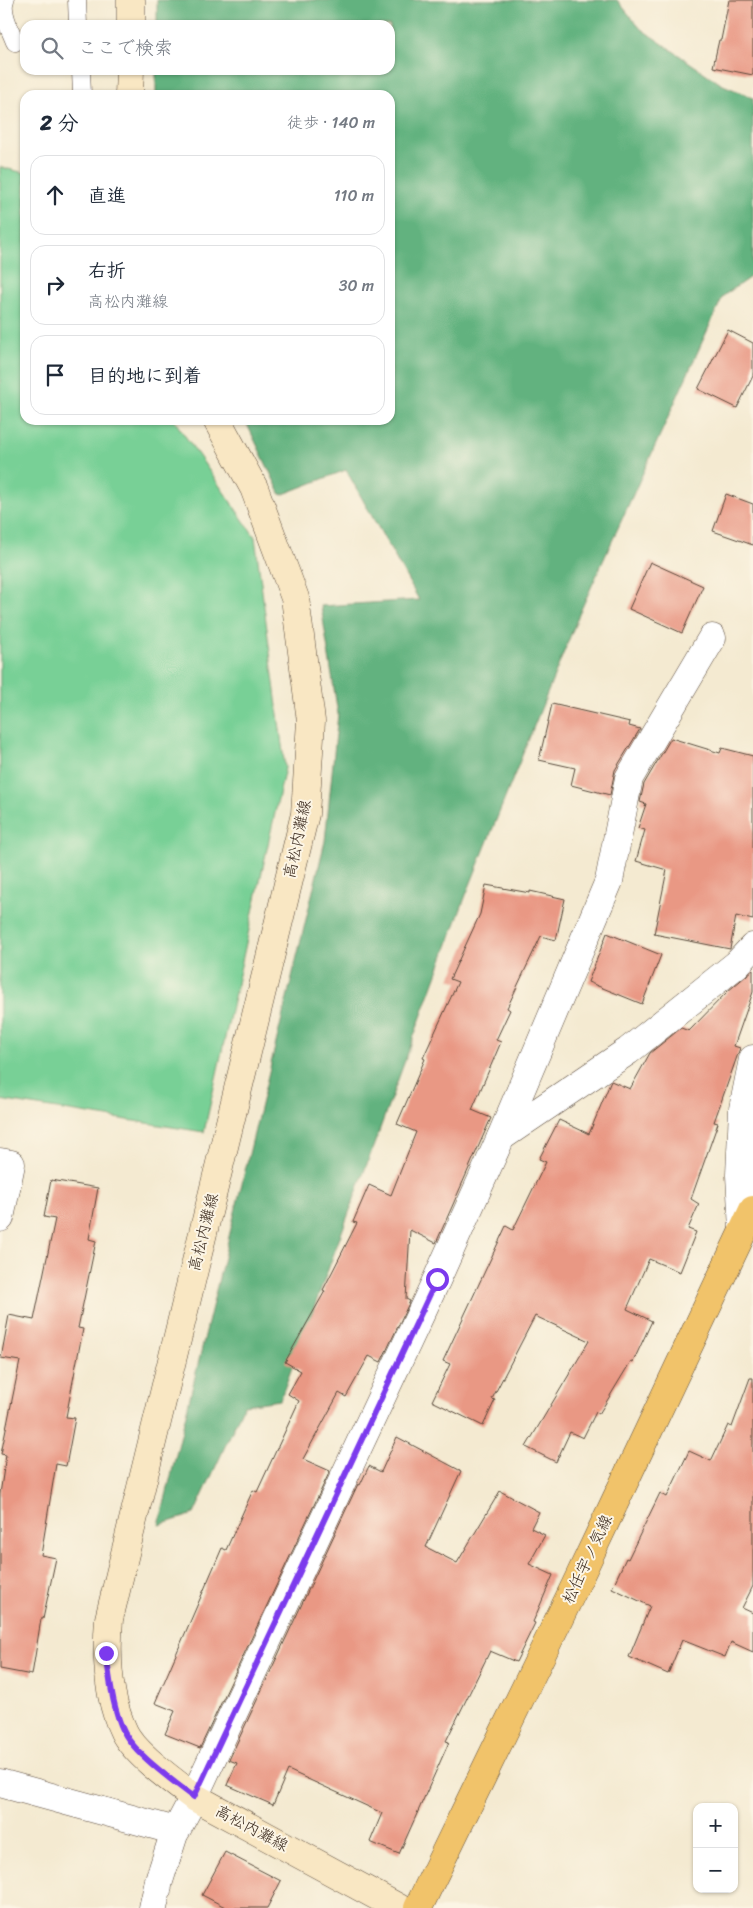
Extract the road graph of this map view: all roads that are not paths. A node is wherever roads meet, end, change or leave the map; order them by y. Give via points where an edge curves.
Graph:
1 (5, 0) edge
2 (77, 0) edge
3 (131, 0) edge
4 (78, 20) edge
5 (131, 20) edge
6 (15, 42) dead end
7 (81, 75) edge
8 (130, 75) edge
9 (82, 90) edge
10 (129, 90) edge
11 (220, 425) edge
12 (712, 638) dead end
13 (753, 947) edge
14 (753, 1059) edge
15 (501, 1137) junction
16 (0, 1162) edge
17 (0, 1218) edge
18 (748, 1219) edge
19 (0, 1783) edge
20 (194, 1797) junction
21 (175, 1831) junction
22 (153, 1908) edge
23 (399, 1908) edge
24 (418, 1908) edge

1 - 6 lane via 7,22
2 - 4 lane
3 - 5 main road
7 - 9 lane
8 - 10 main road
11 - 20 main road, 高松内灘線 via 254,488 295,598 311,721 306,814 109,1619 106,1653 114,1704 124,1733 144,1756
12 - 15 street via 629,778 609,881
13 - 15 street via 737,964 628,1051
14 - 18 street via 743,1109 740,1175
15 - 20 street
16 - 17 street via 10,1164
18 - 24 main road, 松任宇ノ気線 via 575,1586
19 - 21 street
20 - 21 street
20 - 23 main road, 高松内灘線
21 - 22 street

